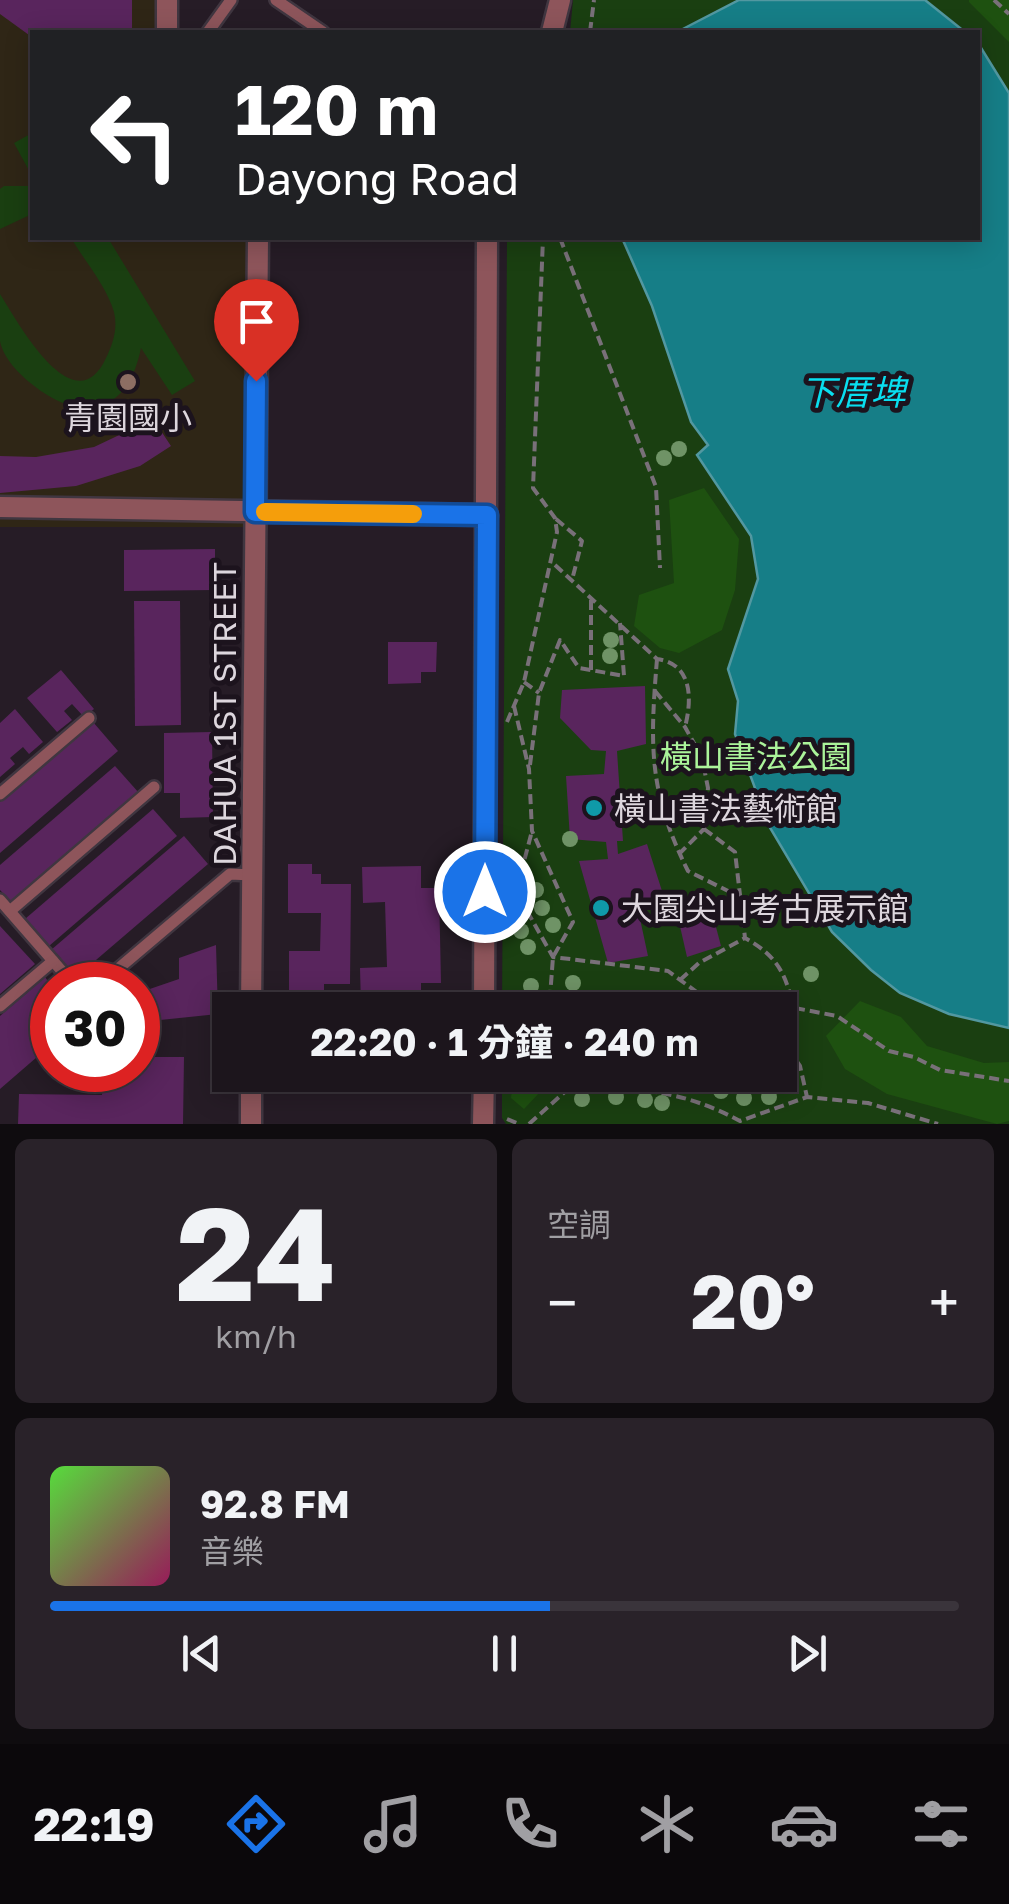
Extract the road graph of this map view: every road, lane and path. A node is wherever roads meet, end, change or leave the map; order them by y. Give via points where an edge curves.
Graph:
1 (167, 0) edge
2 (230, 0) edge
3 (276, 0) edge
4 (560, 0) edge
5 (594, 0) edge
6 (994, 0) edge
7 (1009, 14) edge
8 (168, 30) edge
9 (209, 30) edge
10 (319, 30) edge
11 (552, 30) edge
12 (590, 30) edge
13 (258, 240) edge
14 (487, 240) edge
15 (543, 240) edge
16 (561, 240) edge
17 (0, 507) edge
18 (255, 512) junction
19 (487, 515) junction
20 (555, 518) junction
21 (553, 564) junction
22 (660, 568) dead end
23 (572, 580) junction
24 (592, 598) junction
25 (620, 624) junction
26 (657, 659) junction
27 (591, 670) junction
28 (524, 682) junction
29 (654, 690) junction
30 (539, 693) junction
31 (514, 705) junction
32 (89, 718) dead end
33 (685, 727) junction
34 (501, 737) dead end
35 (529, 770) junction
36 (154, 787) dead end
37 (0, 794) edge
38 (704, 828) junction
39 (532, 831) junction
40 (679, 854) junction
41 (500, 864) dead end
42 (253, 875) junction
43 (516, 888) junction
44 (740, 897) junction
45 (0, 900) edge
46 (10, 912) junction
47 (745, 938) junction
48 (553, 957) junction
49 (53, 961) joint
50 (126, 962) edge
51 (680, 980) junction
52 (252, 992) edge
53 (484, 992) edge
54 (550, 992) edge
55 (696, 992) edge
56 (790, 992) edge
57 (0, 1006) edge
58 (797, 1008) edge
59 (797, 1062) edge
60 (1009, 1080) edge
61 (251, 1092) edge
62 (484, 1092) edge
63 (560, 1092) edge
64 (672, 1092) edge
65 (808, 1096) junction
66 (507, 1119) dead end
67 (740, 1122) edge
68 (250, 1124) edge
69 (483, 1124) edge
70 (519, 1124) edge
71 (529, 1124) edge
72 (938, 1124) edge

1 - 8 street
2 - 9 lane
3 - 10 lane
4 - 11 street
5 - 12 path
6 - 7 path
13 - 18 street, DAHUA 1ST STREET
14 - 19 street
15 - 20 path via 533,488
16 - 22 path via 656,487
17 - 18 street
18 - 19 street
18 - 42 street, DAHUA 1ST STREET
19 - 53 street
20 - 21 path
20 - 23 path via 582,541
21 - 23 path
21 - 28 path
23 - 24 path
24 - 25 path
24 - 27 path
25 - 26 path
25 - 27 path via 624,676
26 - 29 path
26 - 33 path via 686,678 691,702
27 - 30 path via 578,668 560,640
28 - 30 path
28 - 31 path
29 - 33 path
29 - 40 path via 653,778
30 - 35 path
31 - 34 path
31 - 35 path
32 - 37 lane
33 - 38 path via 708,788
35 - 39 path
36 - 46 lane
38 - 40 path
38 - 44 path via 735,852
39 - 43 path
39 - 48 path via 574,922
40 - 44 path via 688,871
41 - 43 path
42 - 50 lane via 230,874
42 - 52 street, DAHUA 1ST STREET
43 - 48 path
44 - 47 path
45 - 46 lane
46 - 49 lane
47 - 51 path
47 - 56 path via 786,973
48 - 51 path via 668,971
48 - 54 path
49 - 57 lane
51 - 55 path
58 - 60 path via 837,1016 889,1052 940,1070
59 - 65 path
61 - 68 street
62 - 69 street
63 - 71 path
64 - 67 path
65 - 67 path
65 - 72 path via 868,1103
66 - 70 path

